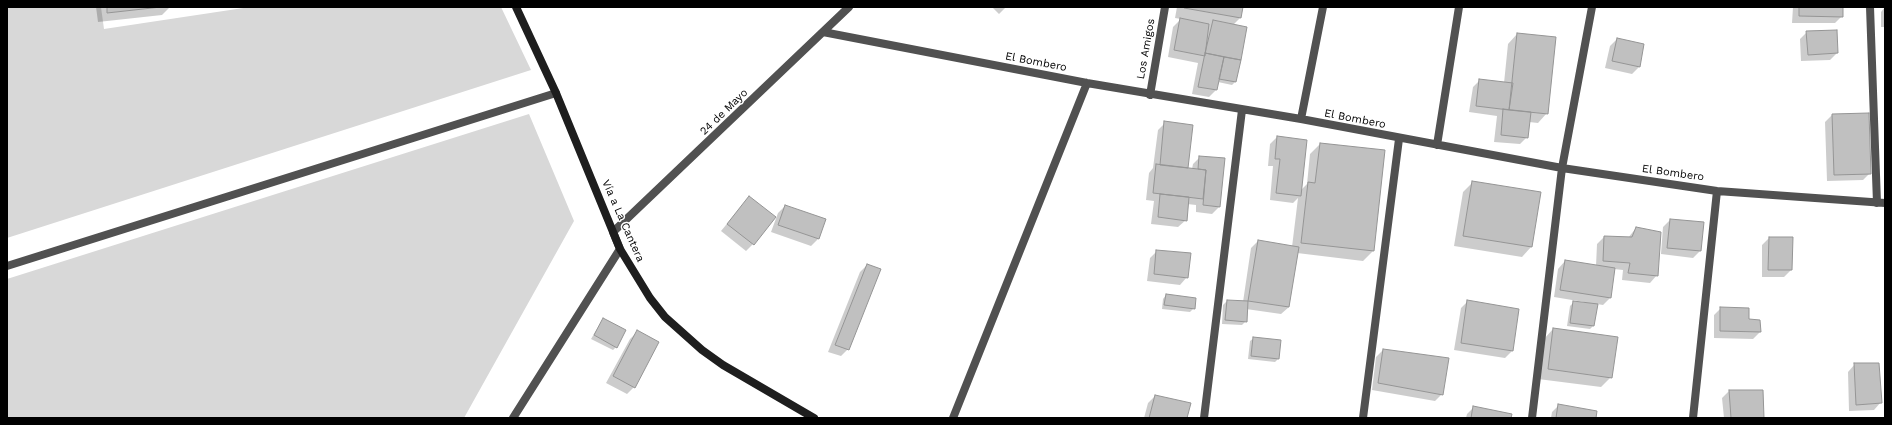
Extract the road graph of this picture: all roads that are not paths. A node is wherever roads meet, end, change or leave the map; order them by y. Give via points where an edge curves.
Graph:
1 (516, 7) edge
2 (849, 7) edge
3 (1165, 7) edge
4 (1323, 7) edge
5 (1459, 7) edge
6 (1592, 7) edge
7 (1870, 7) edge
8 (824, 32) junction
9 (1087, 83) junction
10 (556, 93) junction
11 (1150, 95) junction
12 (1242, 110) junction
13 (1301, 120) junction
14 (1399, 139) junction
15 (1437, 145) junction
16 (1562, 168) junction
17 (1717, 191) junction
18 (1881, 203) edge
19 (613, 232) junction
20 (620, 249) junction
21 (7, 266) edge
22 (513, 418) edge
23 (814, 418) edge
24 (953, 418) edge
25 (1204, 418) edge
26 (1363, 418) edge
27 (1532, 418) edge
28 (1693, 418) edge

1 - 10 main road, Vía a La Cantera
2 - 8 street, 24 de Mayo
3 - 11 street, Los Amigos
4 - 13 street
5 - 15 street
6 - 16 street
7 - 18 street
8 - 9 street, El Bombero
8 - 19 street, 24 de Mayo
9 - 11 street, El Bombero
9 - 24 street
10 - 19 main road, Vía a La Cantera
10 - 21 street
11 - 12 street, El Bombero
12 - 13 street, El Bombero
12 - 25 street
13 - 14 street, El Bombero
14 - 15 street, El Bombero
14 - 26 street
15 - 16 street, El Bombero
16 - 17 street, El Bombero
16 - 27 street
17 - 18 street, El Bombero
17 - 28 street
19 - 20 street
20 - 22 street
20 - 23 main road, Vía a La Cantera via 650,298 683,334 723,365

